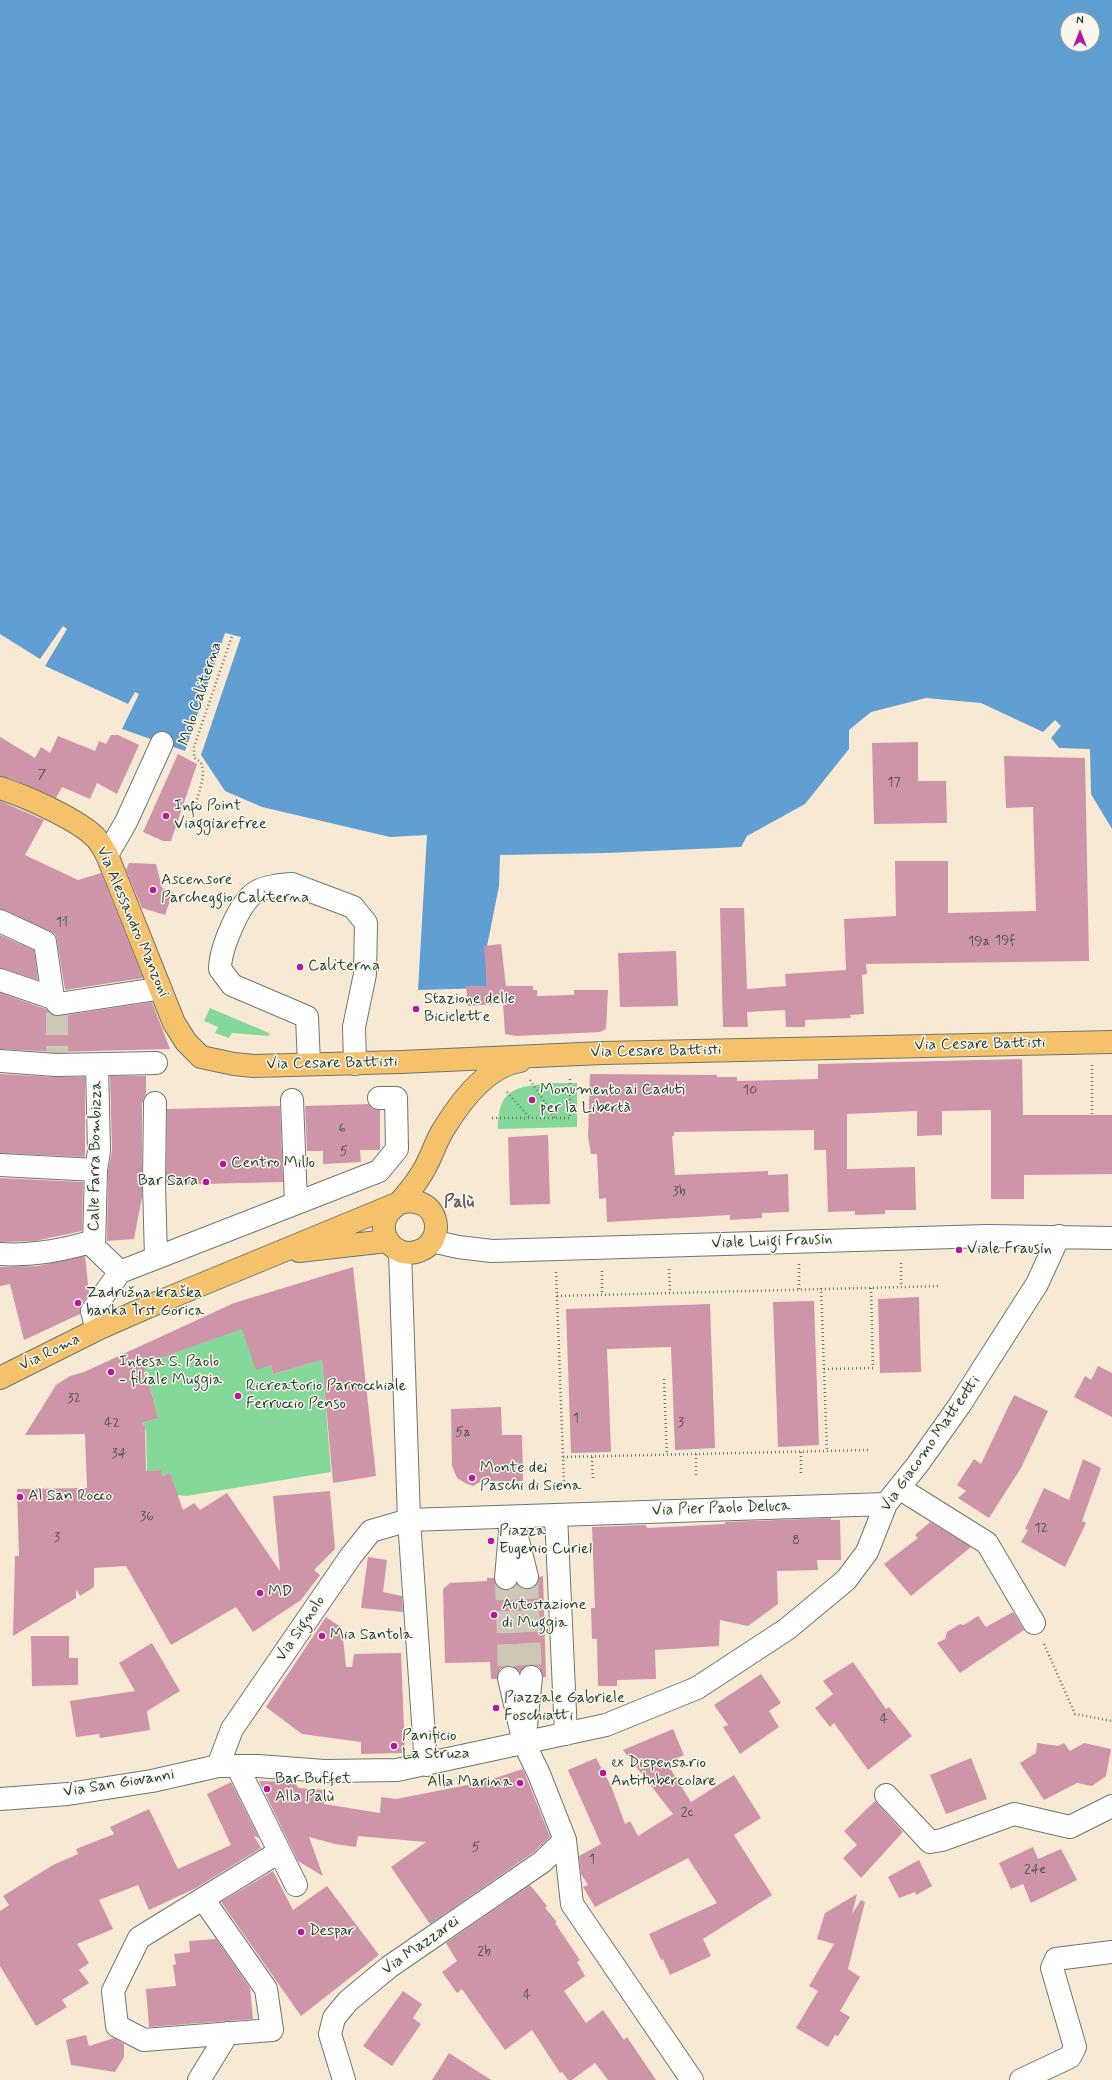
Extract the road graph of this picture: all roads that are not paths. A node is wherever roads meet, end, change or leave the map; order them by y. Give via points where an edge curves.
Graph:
1 (162, 744) dead end
2 (0, 788) edge
3 (108, 855) junction
4 (0, 921) edge
5 (0, 980) edge
6 (150, 990) dead end
7 (56, 1005) junction
8 (1112, 1042) edge
9 (561, 1054) junction
10 (201, 1057) joint
11 (0, 1060) edge
12 (156, 1063) dead end
13 (308, 1064) junction
14 (355, 1064) junction
15 (97, 1065) junction
16 (380, 1098) dead end
17 (292, 1100) dead end
18 (155, 1103) dead end
19 (0, 1165) edge
20 (96, 1170) junction
21 (399, 1203) junction
22 (296, 1204) junction
23 (1059, 1236) junction
24 (1112, 1238) edge
25 (432, 1241) junction
26 (94, 1244) junction
27 (394, 1247) junction
28 (274, 1253) junction
29 (0, 1254) edge
30 (156, 1258) junction
31 (120, 1272) junction
32 (97, 1324) junction
33 (0, 1378) edge
34 (892, 1496) junction
35 (556, 1515) junction
36 (512, 1517) junction
37 (410, 1520) junction
38 (516, 1577) tunnel mouth
39 (1034, 1623) road end
40 (531, 1677) tunnel mouth
41 (509, 1678) tunnel mouth
42 (566, 1734) junction
43 (524, 1743) junction
44 (426, 1765) junction
45 (227, 1766) junction
46 (886, 1795) dead end
47 (0, 1798) edge
48 (1112, 1806) edge
49 (565, 1840) junction
50 (279, 1852) junction
51 (296, 1885) dead end
52 (203, 1899) junction
53 (1112, 1952) edge
54 (228, 2033) junction
55 (199, 2080) edge
56 (344, 2080) edge
57 (692, 2080) edge
58 (1020, 2080) edge

1 - 3 street
2 - 3 main road, Via Alessandro Manzoni via 71,820 97,838
3 - 10 main road, Via Alessandro Manzoni via 174,1023 186,1042
4 - 7 street via 45,942
5 - 7 street
6 - 7 street
8 - 9 main road, Via Cesare Battisti
9 - 14 main road, Via Cesare Battisti
9 - 21 main road via 509,1063 486,1078 467,1096 443,1129 422,1174
10 - 13 main road, Via Cesare Battisti via 254,1066
11 - 15 street
12 - 15 street
13 - 14 main road, Via Cesare Battisti
13 - 14 street via 307,1017 232,985 220,969 222,954 244,903 255,892 282,884 292,884 354,907 366,923 365,974 354,1027
15 - 20 street, Calle Farra Bombizza via 99,1151
16 - 22 street via 396,1098 397,1149 379,1171
17 - 22 street
18 - 30 street
19 - 20 street
20 - 26 street, Calle Farra Bombizza
21 - 25 main road via 416,1201 428,1206 434,1213 436,1233
21 - 27 main road via 387,1214 384,1221 384,1230
21 - 28 main road, Via Roma
22 - 30 street
23 - 24 street, Viale Luigi Frausin
23 - 25 street, Viale Luigi Frausin via 492,1251
23 - 34 street, Via Giacomo Matteotti via 1037,1284 1018,1314 950,1419
25 - 27 main road via 420,1251 411,1253
26 - 29 street via 18,1255
26 - 31 street
27 - 28 main road
27 - 37 street
28 - 32 main road, Via Roma
30 - 31 street
31 - 32 street via 92,1311
32 - 33 main road, Via Roma
34 - 35 street, Via Pier Paolo Deluca
34 - 39 street via 987,1543
34 - 42 street, Via Giacomo Matteotti via 867,1552 846,1580 787,1629 697,1688 606,1725
35 - 36 street, Via Pier Paolo Deluca
35 - 42 street
36 - 37 street, Via Signolo
36 - 38 street
37 - 44 street
37 - 45 street, Via Signolo via 371,1531 351,1556 232,1729
40 - 43 street
41 - 43 street
42 - 43 street
43 - 44 street
43 - 49 street
44 - 45 street, Via San Giovanni via 397,1770 324,1771
45 - 47 street, Via San Giovanni via 68,1794
45 - 50 street
46 - 48 street via 930,1842 1014,1814 1070,1827
49 - 56 street, Via Mazzarei via 542,1862 389,1967 348,2001 334,2018 330,2034
49 - 57 street via 572,1904
50 - 51 street
50 - 52 street
52 - 54 street via 266,1989 272,2030
52 - 54 street via 139,1938 113,1991 117,2026 144,2040
53 - 58 street via 1056,1959 1052,1968 1075,2047 1070,2057
54 - 55 street

